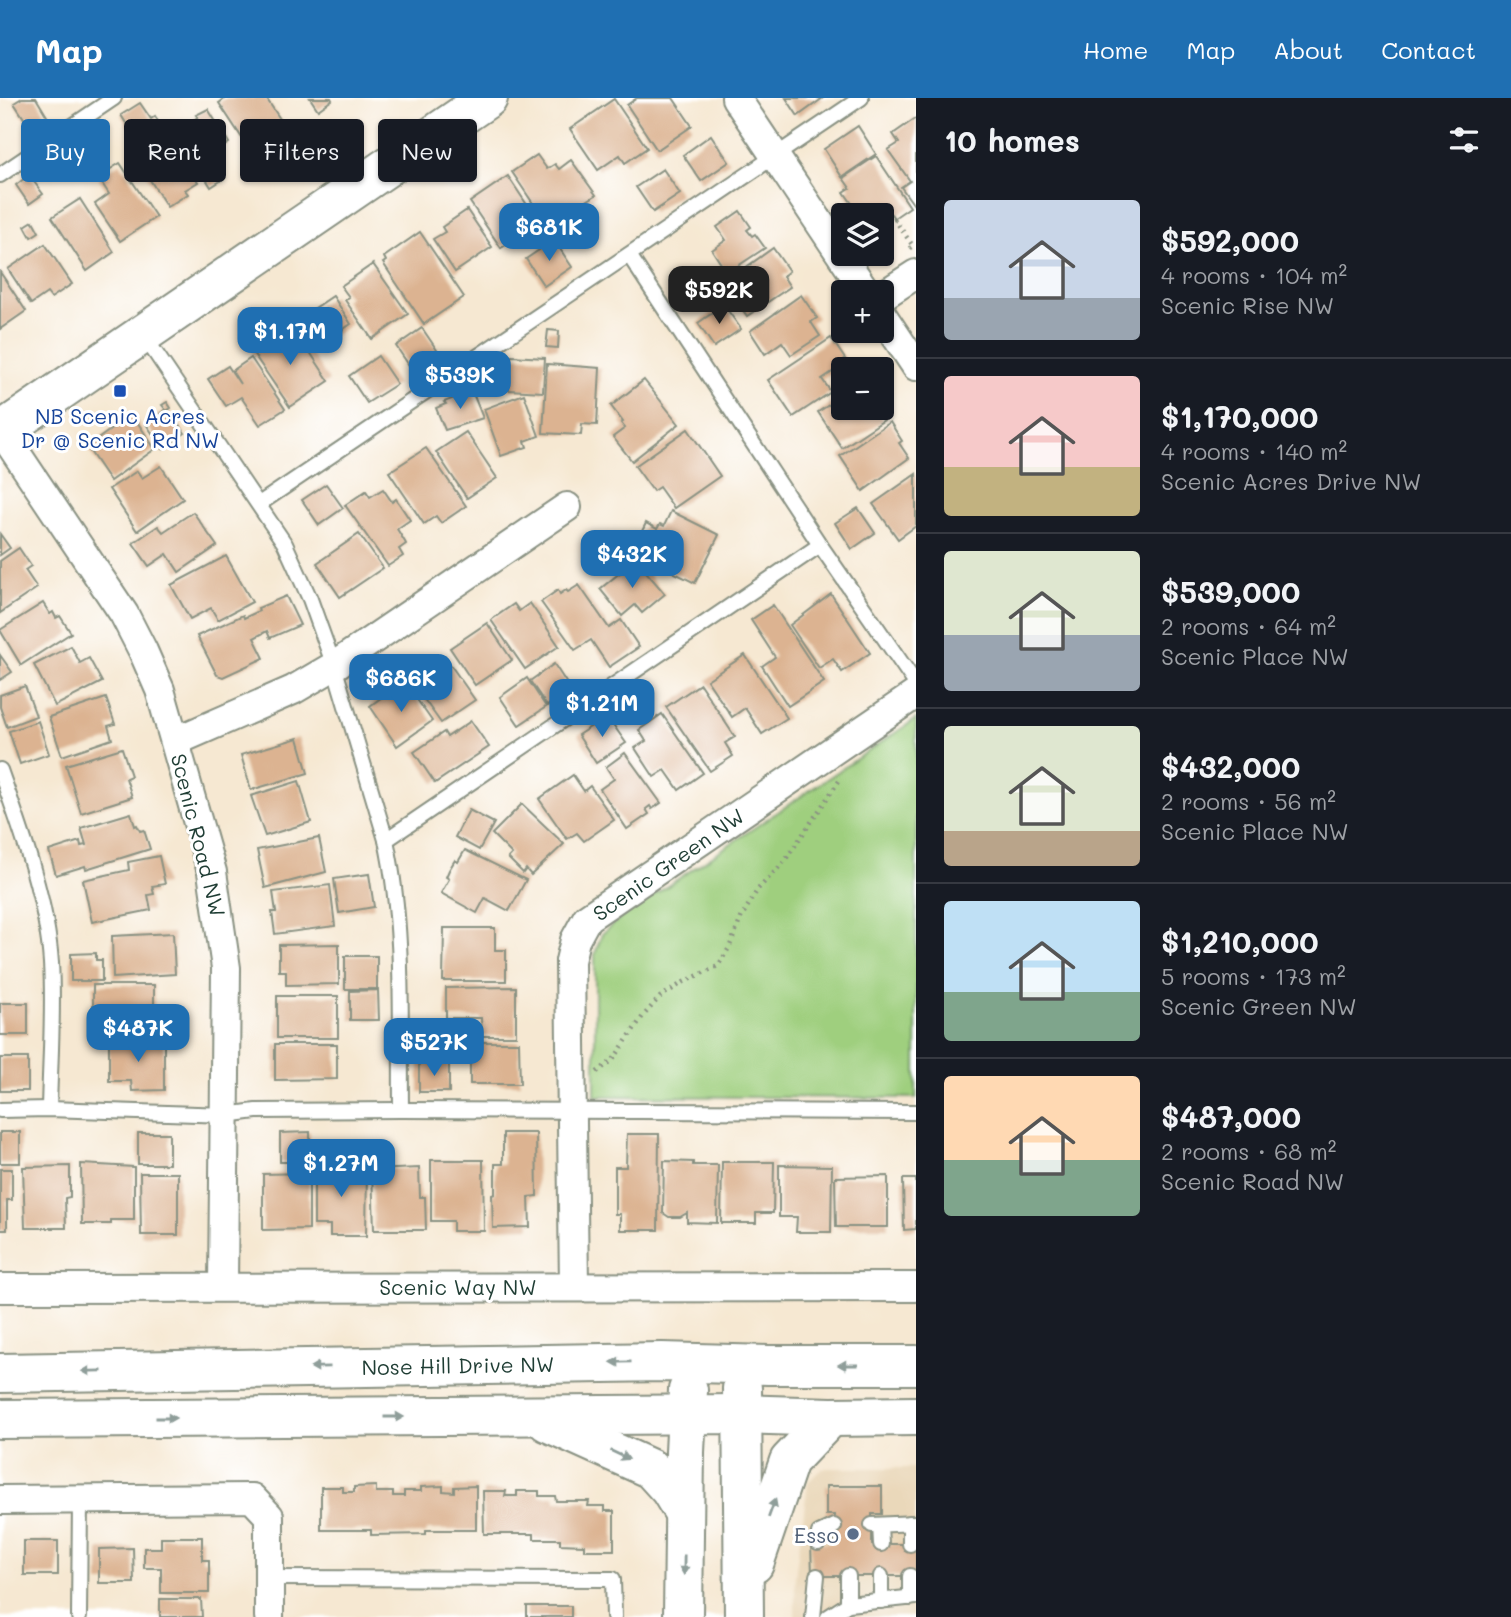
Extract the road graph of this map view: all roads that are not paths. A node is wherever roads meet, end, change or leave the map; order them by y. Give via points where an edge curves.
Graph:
1 (114, 98) edge
2 (488, 98) edge
3 (736, 98) edge
4 (861, 98) edge
5 (774, 156) junction
6 (0, 175) edge
7 (629, 255) junction
8 (915, 260) edge
9 (858, 280) edge
10 (894, 283) edge
11 (894, 333) edge
12 (143, 335) junction
13 (916, 366) edge
14 (0, 431) edge
15 (259, 504) junction
16 (567, 508) dead end
17 (820, 545) junction
18 (334, 666) junction
19 (916, 684) edge
20 (916, 694) edge
21 (176, 741) junction
22 (0, 770) edge
23 (386, 840) junction
24 (49, 1109) junction
25 (0, 1110) edge
26 (401, 1110) junction
27 (572, 1112) junction
28 (916, 1112) edge
29 (226, 1115) junction
30 (223, 1286) junction
31 (574, 1286) junction
32 (916, 1287) edge
33 (0, 1288) edge
34 (689, 1363) junction
35 (743, 1364) junction
36 (916, 1365) edge
37 (0, 1373) edge
38 (741, 1414) junction
39 (687, 1415) junction
40 (916, 1416) edge
41 (535, 1417) junction
42 (831, 1418) junction
43 (0, 1419) edge
44 (80, 1499) junction
45 (0, 1500) edge
46 (684, 1513) junction
47 (913, 1523) edge
48 (834, 1526) dead end
49 (818, 1543) dead end
50 (881, 1544) dead end
51 (910, 1544) dead end
52 (817, 1576) dead end
53 (848, 1576) dead end
54 (881, 1576) dead end
55 (910, 1576) dead end
56 (270, 1578) junction
57 (913, 1598) edge
58 (881, 1601) junction
59 (848, 1604) junction
60 (744, 1607) edge
61 (79, 1617) edge
62 (269, 1617) edge
63 (614, 1617) edge
64 (683, 1617) edge
65 (813, 1617) edge
66 (828, 1617) edge

1 - 6 lane
2 - 12 main road
3 - 5 street
4 - 5 lane
5 - 7 lane
5 - 9 street
7 - 15 lane
7 - 17 lane
8 - 10 street
11 - 13 street
12 - 14 main road
12 - 15 lane
14 - 21 street, Scenic Road NW via 124,614 160,690
15 - 18 lane via 285,544
16 - 18 street
17 - 19 lane
17 - 23 lane
18 - 21 street via 293,690
18 - 23 lane
20 - 27 street, Scenic Green NW via 587,918 570,961
21 - 29 street, Scenic Road NW via 212,872 221,923 226,968
22 - 24 lane via 24,840 51,963
23 - 26 lane via 399,965
24 - 25 lane
24 - 29 lane
26 - 27 lane
26 - 29 lane
27 - 28 lane
27 - 31 street, Scenic Green NW
29 - 30 street, Scenic Road NW
30 - 31 street, Scenic Way NW
30 - 33 street, Scenic Way NW
31 - 32 street, Scenic Way NW
34 - 35 main road, Nose Hill Drive NW
34 -> 37 main road, Nose Hill Drive NW
34 - 39 main road
36 -> 35 main road, Nose Hill Drive NW
35 - 38 main road
38 - 39 main road
38 - 42 main road
38 - 60 main road
39 - 41 main road
39 - 46 main road
40 - 42 main road
43 -> 41 main road
41 -> 46 main road via 651,1469
60 -> 42 main road via 789,1461
44 - 45 street
44 - 56 street via 252,1498 269,1516
44 - 61 lane
46 -> 64 main road
47 - 50 lane via 876,1525
47 - 51 lane
48 - 49 lane via 819,1533
52 - 65 lane
53 - 59 lane
54 - 58 lane
55 - 57 lane
56 - 62 street
56 - 63 lane via 613,1580
57 - 58 lane
58 - 59 lane
59 - 66 lane

